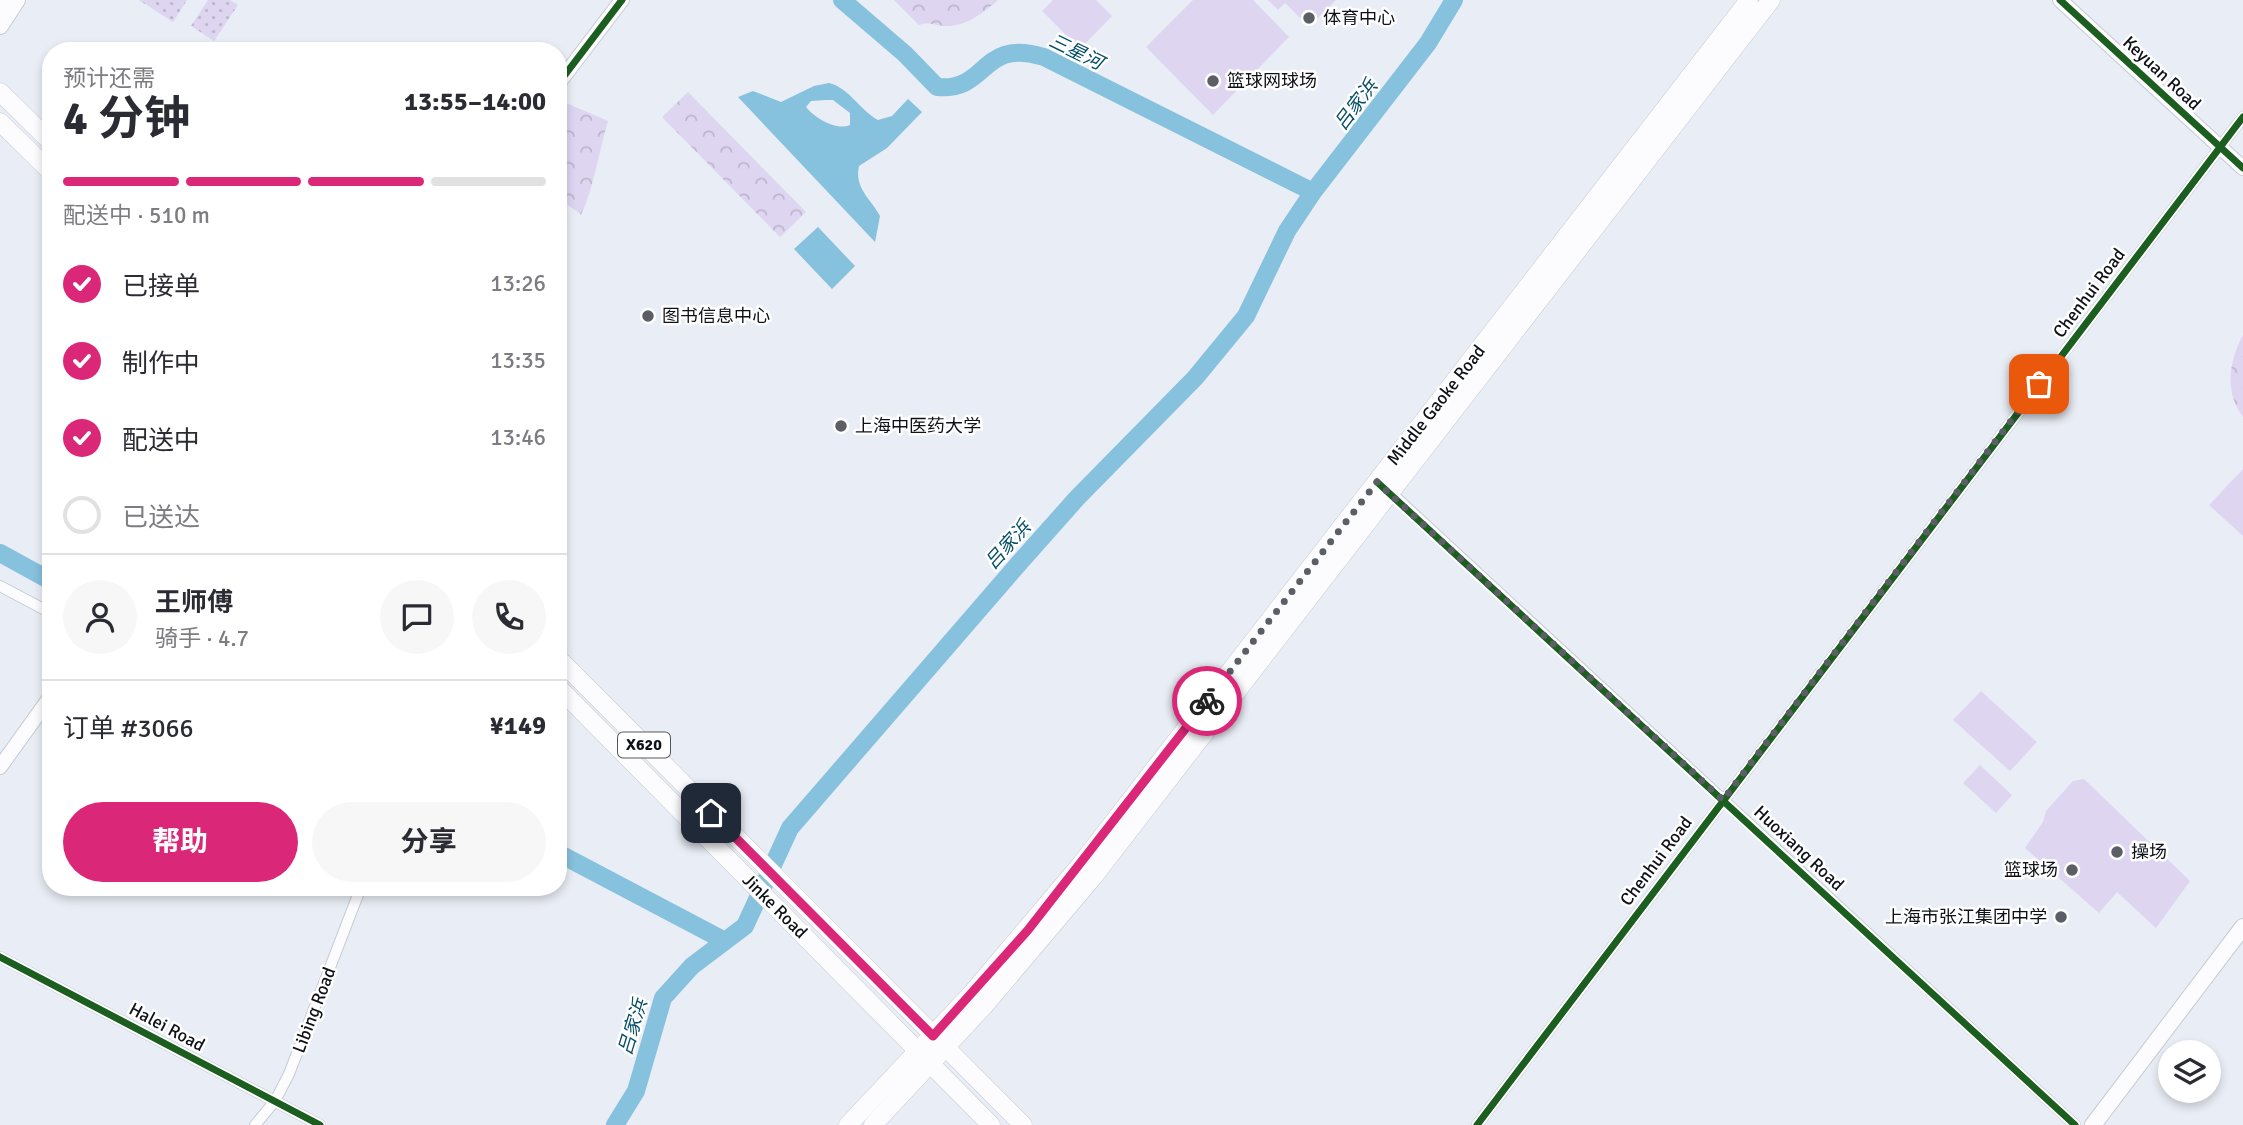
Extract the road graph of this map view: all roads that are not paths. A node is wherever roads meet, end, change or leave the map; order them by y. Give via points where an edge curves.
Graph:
1 (17, 0) edge
2 (613, 0) edge
3 (622, 0) edge
4 (1749, 0) edge
5 (1771, 0) edge
6 (2060, 0) edge
7 (0, 26) edge
8 (567, 59) edge
9 (567, 72) edge
10 (0, 92) edge
11 (2243, 117) edge
12 (0, 122) edge
13 (42, 133) edge
14 (2220, 147) junction
15 (42, 163) edge
16 (2243, 168) edge
17 (1384, 487) junction
18 (0, 586) edge
19 (42, 608) edge
20 (567, 667) edge
21 (567, 696) edge
22 (42, 709) edge
23 (42, 720) edge
24 (0, 767) edge
25 (0, 778) edge
26 (1723, 800) junction
27 (358, 896) edge
28 (2243, 927) edge
29 (2243, 945) edge
30 (0, 957) edge
31 (939, 1042) junction
32 (925, 1058) junction
33 (275, 1101) junction
34 (255, 1125) edge
35 (320, 1125) edge
36 (848, 1125) edge
37 (873, 1125) edge
38 (991, 1125) edge
39 (1023, 1125) edge
40 (1477, 1125) edge
41 (2075, 1125) edge
42 (2093, 1125) edge
43 (2107, 1125) edge

1 - 7 main road
2 - 8 street
3 - 9 street
4 - 17 main road, Middle Gaoke Road
5 - 17 main road, Middle Gaoke Road
6 - 14 street, Keyuan Road
10 - 13 main road
11 - 14 street, Chenhui Road
12 - 15 main road
14 - 16 street, Keyuan Road
14 - 26 street, Chenhui Road
17 - 26 street, Huoxiang Road
17 - 31 main road, Middle Gaoke Road
18 - 19 street
20 - 31 main road, Jinke Road / X620
21 - 32 main road, Jinke Road / X620
22 - 24 street
23 - 25 street
26 - 40 street, Chenhui Road
26 - 41 street, Huoxiang Road
27 - 33 street, Libing Road
28 - 42 main road
29 - 43 main road
30 - 33 street, Halei Road
31 - 32 main road, Middle Gaoke Road
31 - 39 main road, Jinke Road / X620
32 - 36 main road, Middle Gaoke Road
32 - 37 main road, Middle Gaoke Road
32 - 38 main road, Jinke Road / X620
33 - 34 street, Libing Road
33 - 35 street, Halei Road

